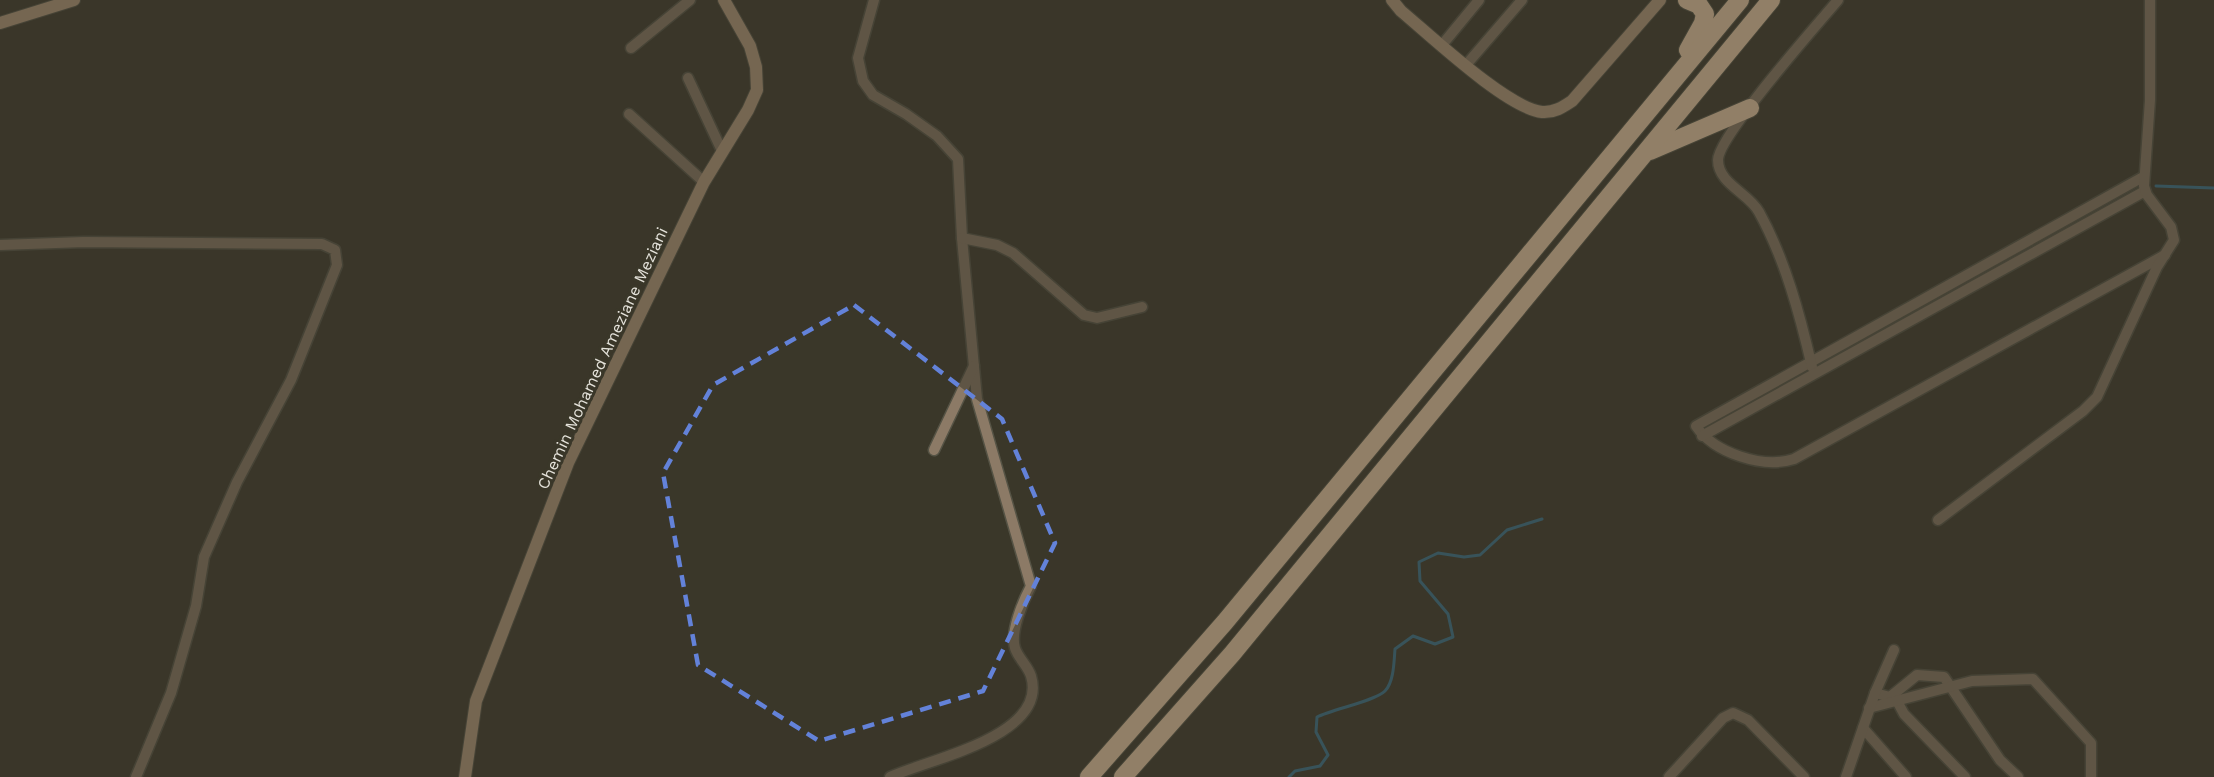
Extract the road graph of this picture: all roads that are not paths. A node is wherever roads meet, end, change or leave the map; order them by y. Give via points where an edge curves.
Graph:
1 (690, 0) edge
2 (724, 0) edge
3 (874, 0) edge
4 (1392, 0) edge
5 (1479, 0) edge
6 (1522, 0) edge
7 (1660, 0) edge
8 (1687, 0) edge
9 (1740, 0) edge
10 (1771, 0) edge
11 (1838, 0) edge
12 (2150, 0) edge
13 (67, 1) edge
14 (0, 23) edge
15 (1442, 45) junction
16 (632, 48) dead end
17 (1467, 65) junction
18 (688, 78) dead end
19 (1667, 87) junction
20 (1750, 108) junction
21 (629, 114) dead end
22 (722, 151) junction
23 (1646, 153) junction
24 (2143, 177) junction
25 (704, 182) junction
26 (2145, 191) junction
27 (962, 238) junction
28 (0, 245) edge
29 (2164, 255) junction
30 (1142, 307) dead end
31 (1810, 361) junction
32 (975, 366) junction
33 (1813, 373) junction
34 (1702, 436) junction
35 (934, 450) dead end
36 (1938, 520) dead end
37 (1894, 650) dead end
38 (1951, 688) junction
39 (1875, 693) junction
40 (1897, 701) junction
41 (1869, 708) junction
42 (1863, 728) junction
43 (136, 777) edge
44 (465, 777) edge
45 (890, 777) edge
46 (1089, 777) edge
47 (1123, 777) edge
48 (1668, 777) edge
49 (1804, 777) edge
50 (1846, 777) edge
51 (1906, 777) edge
52 (1965, 777) edge
53 (2018, 777) edge
54 (2091, 777) edge

1 - 16 street
2 - 22 main road, Chemin Mohamed Ameziane Meziani via 750,46 756,67 756,90
3 - 27 street via 858,58 863,81 873,95 937,136 958,159
4 - 15 main road
5 - 15 street
6 - 17 street
7 - 17 main road via 1572,101 1557,111 1528,109 1502,94
8 - 19 highway via 1700,5 1705,14 1703,23
9 - 19 highway
10 - 23 highway
11 - 20 street
12 - 24 street via 2150,100
13 - 14 main road
15 - 17 main road
18 - 22 street
19 - 46 highway via 1211,639
20 - 23 highway
20 - 31 street via 1721,147 1719,167 1725,179 1753,203 1775,244
21 - 25 street
22 - 25 main road, Chemin Mohamed Ameziane Meziani
23 - 47 highway via 1232,654
24 - 26 street
24 - 31 street
25 - 44 main road, Chemin Mohamed Ameziane Meziani via 568,463 476,700
26 - 29 street via 2173,231 2172,243
26 - 33 street
27 - 30 street via 997,245 1013,253 1084,315 1097,318
27 - 32 street
28 - 43 street via 276,242 326,244 338,257 291,380 237,482 204,557 196,606 171,693
29 - 34 street via 1794,459 1760,461
29 - 36 street via 2097,397 2075,418
31 - 33 street
31 - 34 street via 1696,426
32 - 35 street
32 - 45 street via 977,399 1031,586 1020,606 1015,647 1031,675 1034,693 1029,708 1018,721 999,733
33 - 34 street
37 - 39 street
38 - 39 street via 1944,677 1917,675 1890,697
38 - 40 street
38 - 53 street via 2000,760
38 - 54 street via 1972,681 2033,680 2091,743
39 - 41 street
40 - 41 street
40 - 52 street via 1904,714
41 - 42 street
42 - 50 street
42 - 51 street
48 - 49 street via 1723,718 1733,713 1748,720

